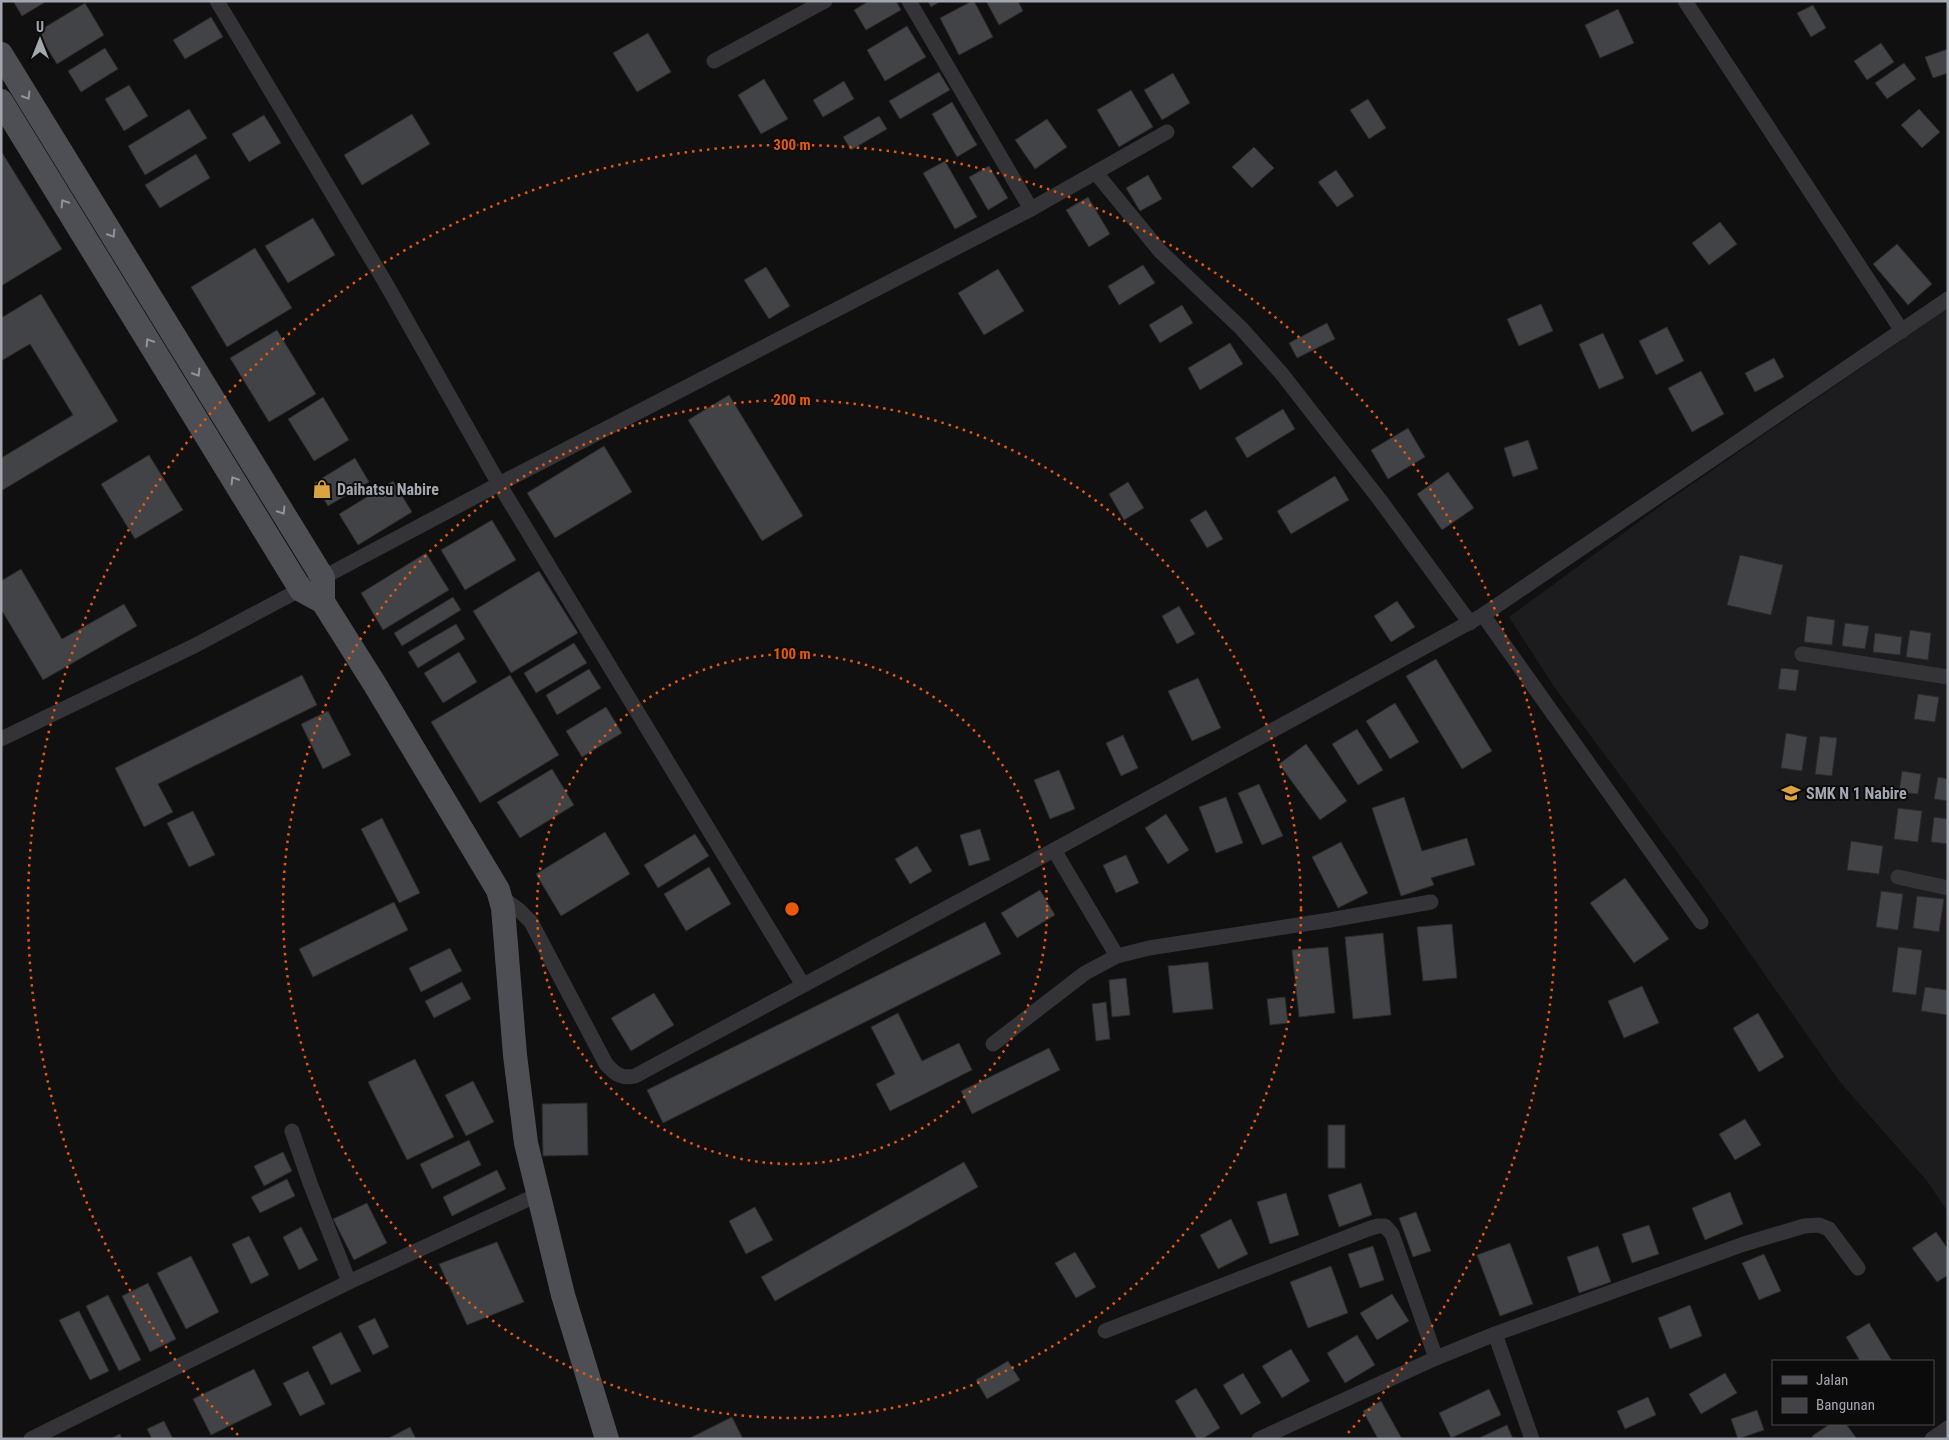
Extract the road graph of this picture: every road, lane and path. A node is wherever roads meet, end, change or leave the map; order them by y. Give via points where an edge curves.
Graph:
1 (217, 1) edge
2 (825, 1) edge
3 (909, 1) edge
4 (1685, 1) edge
5 (1, 54) edge
6 (714, 61) dead end
7 (1, 101) edge
8 (1167, 132) dead end
9 (1096, 173) junction
10 (1031, 208) junction
11 (1948, 299) edge
12 (1902, 331) junction
13 (500, 484) junction
14 (323, 578) junction
15 (301, 590) junction
16 (323, 602) junction
17 (1476, 619) junction
18 (1802, 654) dead end
19 (1948, 677) edge
20 (1, 739) edge
21 (1054, 850) junction
22 (1898, 877) dead end
23 (1948, 888) edge
24 (501, 897) junction
25 (1431, 902) dead end
26 (1701, 922) dead end
27 (1117, 956) junction
28 (804, 985) junction
29 (993, 1044) dead end
30 (292, 1131) dead end
31 (537, 1195) junction
32 (1858, 1268) dead end
33 (349, 1282) junction
34 (1105, 1331) dead end
35 (1495, 1334) junction
36 (1436, 1358) junction
37 (1948, 1428) edge
38 (31, 1439) edge
39 (607, 1439) edge
40 (1259, 1439) edge
41 (1532, 1439) edge
42 (1932, 1439) edge

1 - 13 street via 385,282
2 - 6 street
3 - 10 street
4 - 12 street
5 -> 14 main road
15 -> 7 main road
8 - 9 street
9 - 10 street
9 - 17 street via 1160,251 1241,328 1282,374
10 - 13 street
11 - 12 street
12 - 17 street
13 - 14 street
13 - 28 street
14 - 15 street
14 - 16 main road
15 - 16 main road
15 - 20 street via 194,646
16 - 24 main road
17 - 21 street
17 - 26 street
18 - 19 street
21 - 27 street
21 - 28 street
22 - 23 street
24 - 28 street via 531,922 606,1064 622,1078 641,1073
24 - 31 main road via 518,1084
25 - 27 street
27 - 29 street via 1086,973
30 - 33 street
31 - 33 street
31 - 39 main road via 563,1295
32 - 35 street via 1829,1229 1819,1225 1804,1226 1744,1244
33 - 38 street
34 - 36 street via 1350,1235 1385,1226 1392,1234
35 - 36 street
35 - 41 street
36 - 40 street
37 - 42 street

